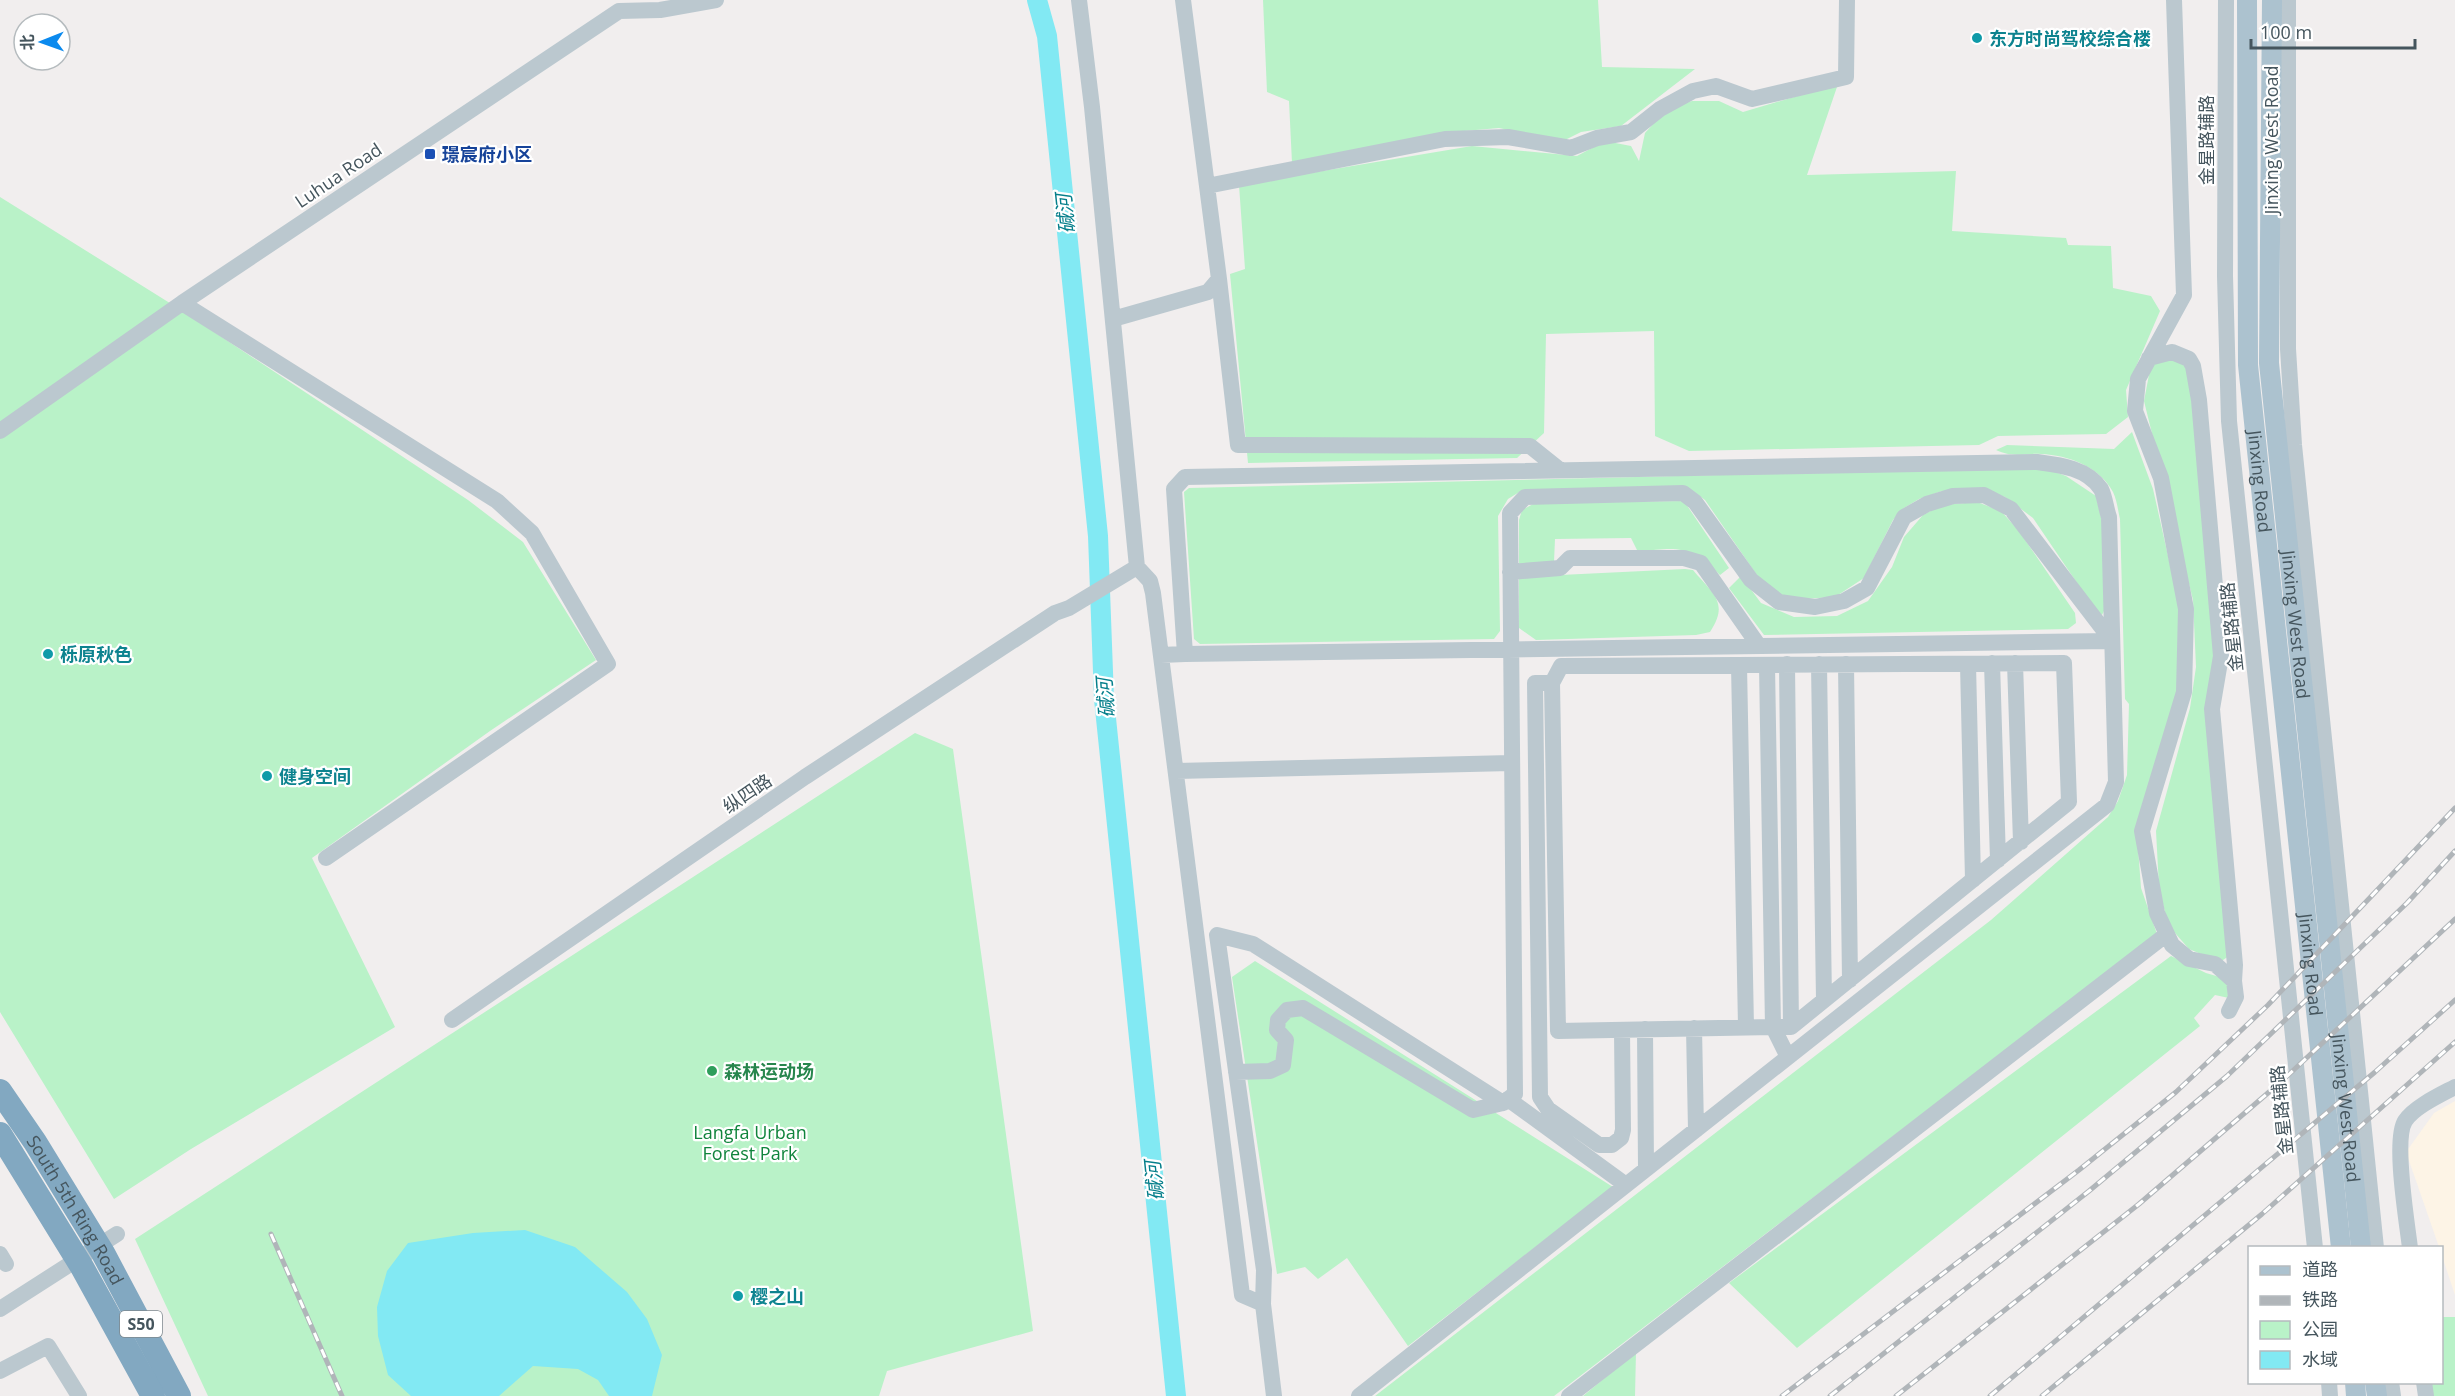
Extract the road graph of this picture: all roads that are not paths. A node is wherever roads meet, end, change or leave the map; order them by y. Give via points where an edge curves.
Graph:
1 (716, 0) edge
2 (1079, 0) edge
3 (1183, 0) edge
4 (1847, 0) edge
5 (2174, 0) edge
6 (2226, 0) edge
7 (2272, 0) edge
8 (2288, 0) edge
9 (2245, 4) edge
10 (1207, 186) junction
11 (1219, 279) junction
12 (182, 303) junction
13 (1113, 319) junction
14 (2150, 358) junction
15 (0, 431) edge
16 (1560, 470) junction
17 (1137, 567) junction
18 (1510, 572) junction
19 (2112, 640) junction
20 (1759, 646) junction
21 (1510, 650) junction
22 (1185, 654) junction
23 (1161, 655) junction
24 (1992, 663) junction
25 (2015, 663) junction
26 (1787, 664) junction
27 (1819, 664) junction
28 (1846, 664) junction
29 (1968, 664) junction
30 (1739, 665) junction
31 (1767, 665) junction
32 (1552, 683) junction
33 (1511, 763) junction
34 (1176, 771) junction
35 (2020, 842) junction
36 (326, 858) dead end
37 (1998, 860) junction
38 (1973, 880) junction
39 (2167, 934) junction
40 (1850, 980) junction
41 (2234, 981) junction
42 (1824, 1000) junction
43 (2229, 1011) dead end
44 (452, 1020) dead end
45 (1773, 1027) junction
46 (1791, 1027) junction
47 (1694, 1028) junction
48 (1746, 1028) junction
49 (1645, 1029) junction
50 (1622, 1030) junction
51 (1788, 1057) junction
52 (1236, 1072) junction
53 (0, 1075) edge
54 (2455, 1087) edge
55 (0, 1091) edge
56 (1506, 1101) junction
57 (1696, 1130) junction
58 (4, 1140) edge
59 (35, 1142) junction
60 (1646, 1169) junction
61 (1626, 1185) junction
62 (104, 1241) junction
63 (2315, 1246) edge
64 (2341, 1246) edge
65 (2361, 1246) edge
66 (2376, 1246) edge
67 (2410, 1246) edge
68 (1263, 1304) junction
69 (0, 1309) edge
70 (0, 1371) edge
71 (79, 1396) edge
72 (153, 1396) edge
73 (179, 1396) edge
74 (1274, 1396) edge
75 (1359, 1396) edge
76 (1569, 1396) edge

1 - 12 street, Luhua Road via 660,10 619,11
2 - 13 street
3 - 10 street
4 - 10 street via 1846,77 1752,99 1716,86 1693,91 1660,109 1631,132 1570,148 1508,137 1445,139
5 - 14 street via 2184,295
6 - 63 street, 金星路辅路 via 2229,421
7 - 65 main road, Jinxing West Road via 2269,363
8 - 66 street via 2288,349 2294,445
9 - 64 main road, Jinxing Road via 2248,365
10 - 11 street
11 - 13 street via 1208,292
11 - 16 street via 1239,445 1530,446
12 - 15 street, Luhua Road
12 - 36 street via 497,501 532,533 608,664
13 - 17 street
14 - 39 street via 2138,379 2135,411 2161,478 2186,609 2184,692 2142,831 2157,914
14 - 41 street via 2172,352 2189,358 2199,400 2221,656 2212,709
16 - 19 street via 2037,462 2065,465 2083,473 2101,489 2109,517
16 - 22 street via 1185,477 1174,489
17 - 23 street via 1150,581
17 - 44 street, 纵四路 via 1055,613 805,777
18 - 19 street via 1510,513 1525,497 1683,493 1695,502 1751,580 1779,602 1815,607 1844,601 1867,588 1904,517 1953,496 1984,495 2011,509
18 - 20 street via 1560,568 1569,558 1684,558 1701,563
18 - 21 street
19 - 20 street
19 - 51 street via 2116,782 2107,805
20 - 21 street
21 - 22 street
21 - 33 street
22 - 23 street
23 - 34 street
24 - 25 street
24 - 29 street
24 - 37 street
25 - 35 street
25 - 35 street via 2064,663 2069,802
26 - 27 street
26 - 31 street
26 - 46 street
27 - 28 street
27 - 42 street
28 - 29 street
28 - 40 street
29 - 38 street
30 - 31 street
30 - 32 street via 1561,666
30 - 48 street
31 - 45 street
32 - 50 street via 1558,1031
32 - 50 street via 1534,683 1540,1096 1548,1109 1599,1145 1612,1145 1621,1138 1623,1130
33 - 34 street
33 - 56 street via 1511,1040 1515,1094
34 - 68 street via 1242,1295
35 - 37 street
37 - 38 street
38 - 40 street
39 - 41 street via 2172,945 2189,958 2215,964
39 - 76 street
40 - 42 street
41 - 43 street via 2236,997
42 - 46 street
45 - 46 street
45 - 48 street
45 - 51 street
47 - 48 street
47 - 49 street
47 - 57 street
49 - 50 street
49 - 60 street
51 - 57 street
52 - 56 street via 1270,1071 1283,1065 1286,1040 1277,1030 1278,1020 1287,1010 1303,1008 1473,1110
52 - 56 street via 1217,935 1253,944
52 - 68 street via 1264,1270
53 - 59 highway
54 - 67 street via 2428,1101 2404,1121 2399,1143
55 - 59 highway, South 5th Ring Road / S50
56 - 61 street
57 - 60 street
58 - 72 highway, South 5th Ring Road / S50 via 77,1257
59 - 62 highway, South 5th Ring Road / S50
60 - 61 street
61 - 75 street
62 - 69 street
62 - 73 highway, South 5th Ring Road / S50
68 - 74 street
70 - 71 street via 48,1346

